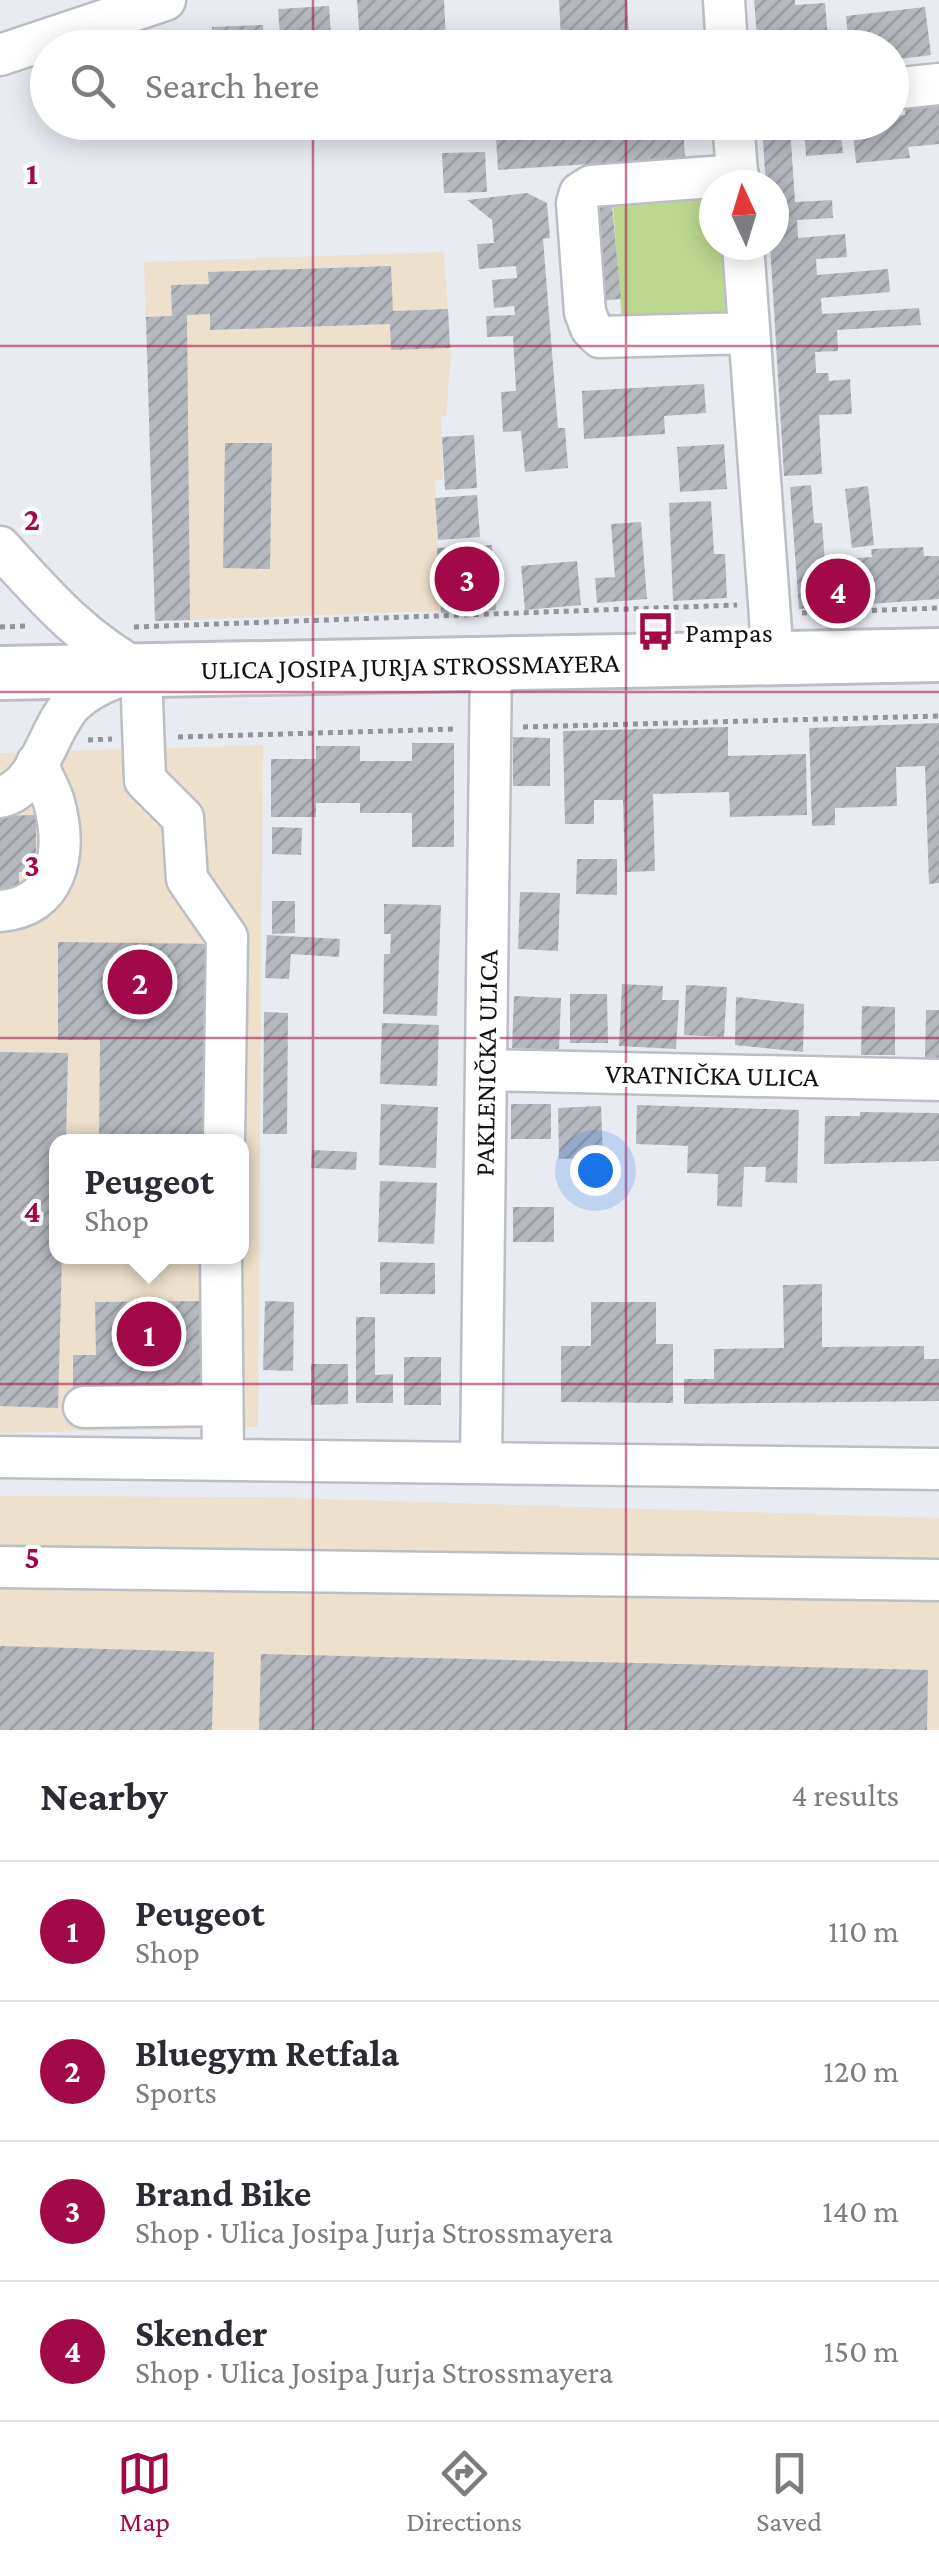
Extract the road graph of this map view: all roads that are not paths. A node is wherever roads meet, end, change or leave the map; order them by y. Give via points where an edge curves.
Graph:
1 (165, 0) edge
2 (724, 0) edge
3 (75, 30) edge
4 (726, 30) edge
5 (30, 45) edge
6 (0, 55) edge
7 (939, 84) edge
8 (909, 87) edge
9 (735, 140) edge
10 (737, 170) edge
11 (699, 182) edge
12 (744, 260) edge
13 (749, 333) junction
14 (0, 547) edge
15 (0, 586) edge
16 (54, 606) junction
17 (144, 649) junction
18 (939, 655) edge
19 (773, 659) junction
20 (490, 664) junction
21 (0, 672) edge
22 (37, 763) junction
23 (0, 797) edge
24 (0, 912) edge
25 (486, 1070) junction
26 (939, 1080) edge
27 (224, 1134) edge
28 (220, 1264) edge
29 (222, 1405) junction
30 (84, 1407) dead end
31 (0, 1457) edge
32 (223, 1458) junction
33 (481, 1462) junction
34 (939, 1470) edge
35 (0, 1567) edge
36 (939, 1580) edge

1 - 3 street
2 - 4 street
5 - 6 street
7 - 8 street
9 - 10 street
11 - 13 street via 591,186 580,193 585,312 600,337
12 - 13 street
13 - 19 street
14 - 16 street
15 - 16 street
16 - 17 street via 88,639
17 - 20 main road, ULICA JOSIPA JURJA STROSSMAYERA
17 - 21 main road, ULICA JOSIPA JURJA STROSSMAYERA
17 - 22 street via 71,705
17 - 27 street via 145,780 182,818 187,879 228,937
18 - 19 main road, ULICA JOSIPA JURJA STROSSMAYERA
19 - 20 main road, ULICA JOSIPA JURJA STROSSMAYERA
20 - 25 street, PAKLENIČKA ULICA
22 - 23 street via 10,795
22 - 24 street via 55,804 56,877 34,904
25 - 26 street, VRATNIČKA ULICA
25 - 33 street, PAKLENIČKA ULICA
28 - 29 street
29 - 30 street
29 - 32 street
31 - 32 street
32 - 33 street
33 - 34 street
35 - 36 street

